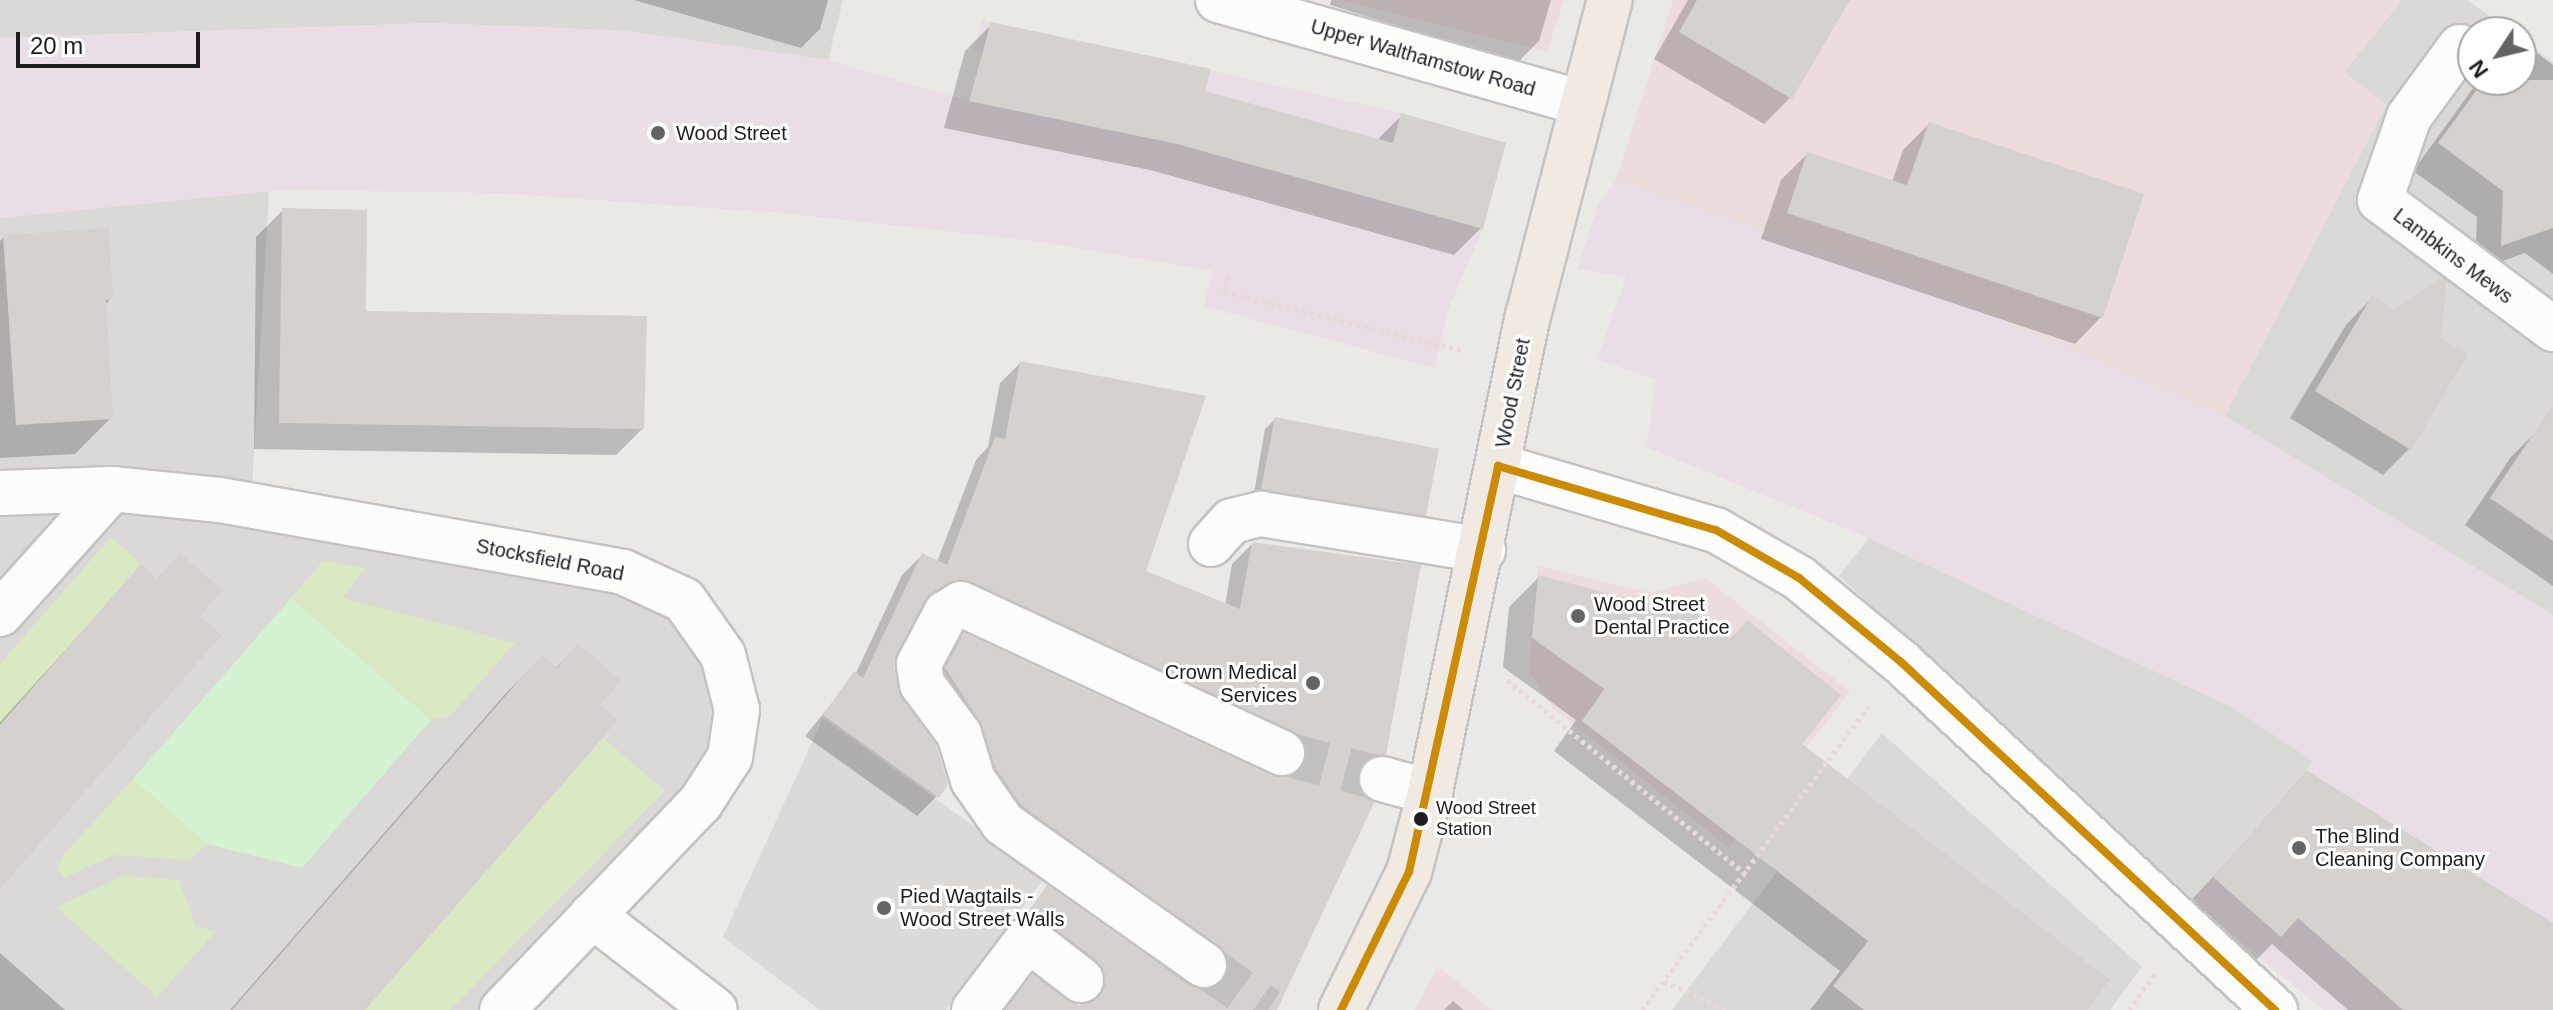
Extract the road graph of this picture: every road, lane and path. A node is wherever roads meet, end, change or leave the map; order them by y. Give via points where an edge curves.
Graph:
1 (1218, 0) edge
2 (1610, 0) edge
3 (2457, 51) edge
4 (1582, 103) junction
5 (1229, 275) dead end
6 (2553, 329) edge
7 (1519, 364) junction
8 (1498, 466) junction
9 (112, 489) junction
10 (0, 493) edge
11 (1211, 544) dead end
12 (1483, 550) junction
13 (0, 614) edge
14 (1462, 643) junction
15 (1901, 662) junction
16 (1282, 753) tunnel mouth
17 (1382, 779) tunnel mouth
18 (1430, 792) junction
19 (1746, 874) junction
20 (592, 915) junction
21 (1204, 965) tunnel mouth
22 (1081, 980) dead end
23 (1664, 981) junction
24 (502, 1010) edge
25 (715, 1010) edge
26 (974, 1010) edge
27 (1341, 1010) edge
28 (1642, 1010) edge
29 (1726, 1010) edge
30 (2275, 1010) edge

1 - 4 street, Upper Walthamstow Road
2 - 4 main road, Wood Street
3 - 6 street, Lambkins Mews via 2409,117 2380,200
4 - 7 main road, Wood Street
5 - 7 path via 1224,292
7 - 8 main road, Wood Street
8 - 12 main road, Wood Street
8 - 15 street via 1716,530 1799,578
9 - 10 street, Stocksfield Road
9 - 13 street
9 - 20 street, Stocksfield Road via 220,500 623,572 684,600 723,655 737,710 730,757 701,802
11 - 12 street via 1232,521 1261,514
12 - 14 main road, Wood Street
14 - 18 main road, Wood Street
14 - 19 path
15 - 19 path
15 - 30 street
16 - 21 street via 961,604 946,613 919,664 922,684 959,734 973,780 1003,823
17 - 18 street
18 - 27 main road, Wood Street via 1409,872
19 - 23 path
20 - 24 street, Stocksfield Road
20 - 25 street
22 - 26 street via 1028,939
23 - 28 path
23 - 29 path

